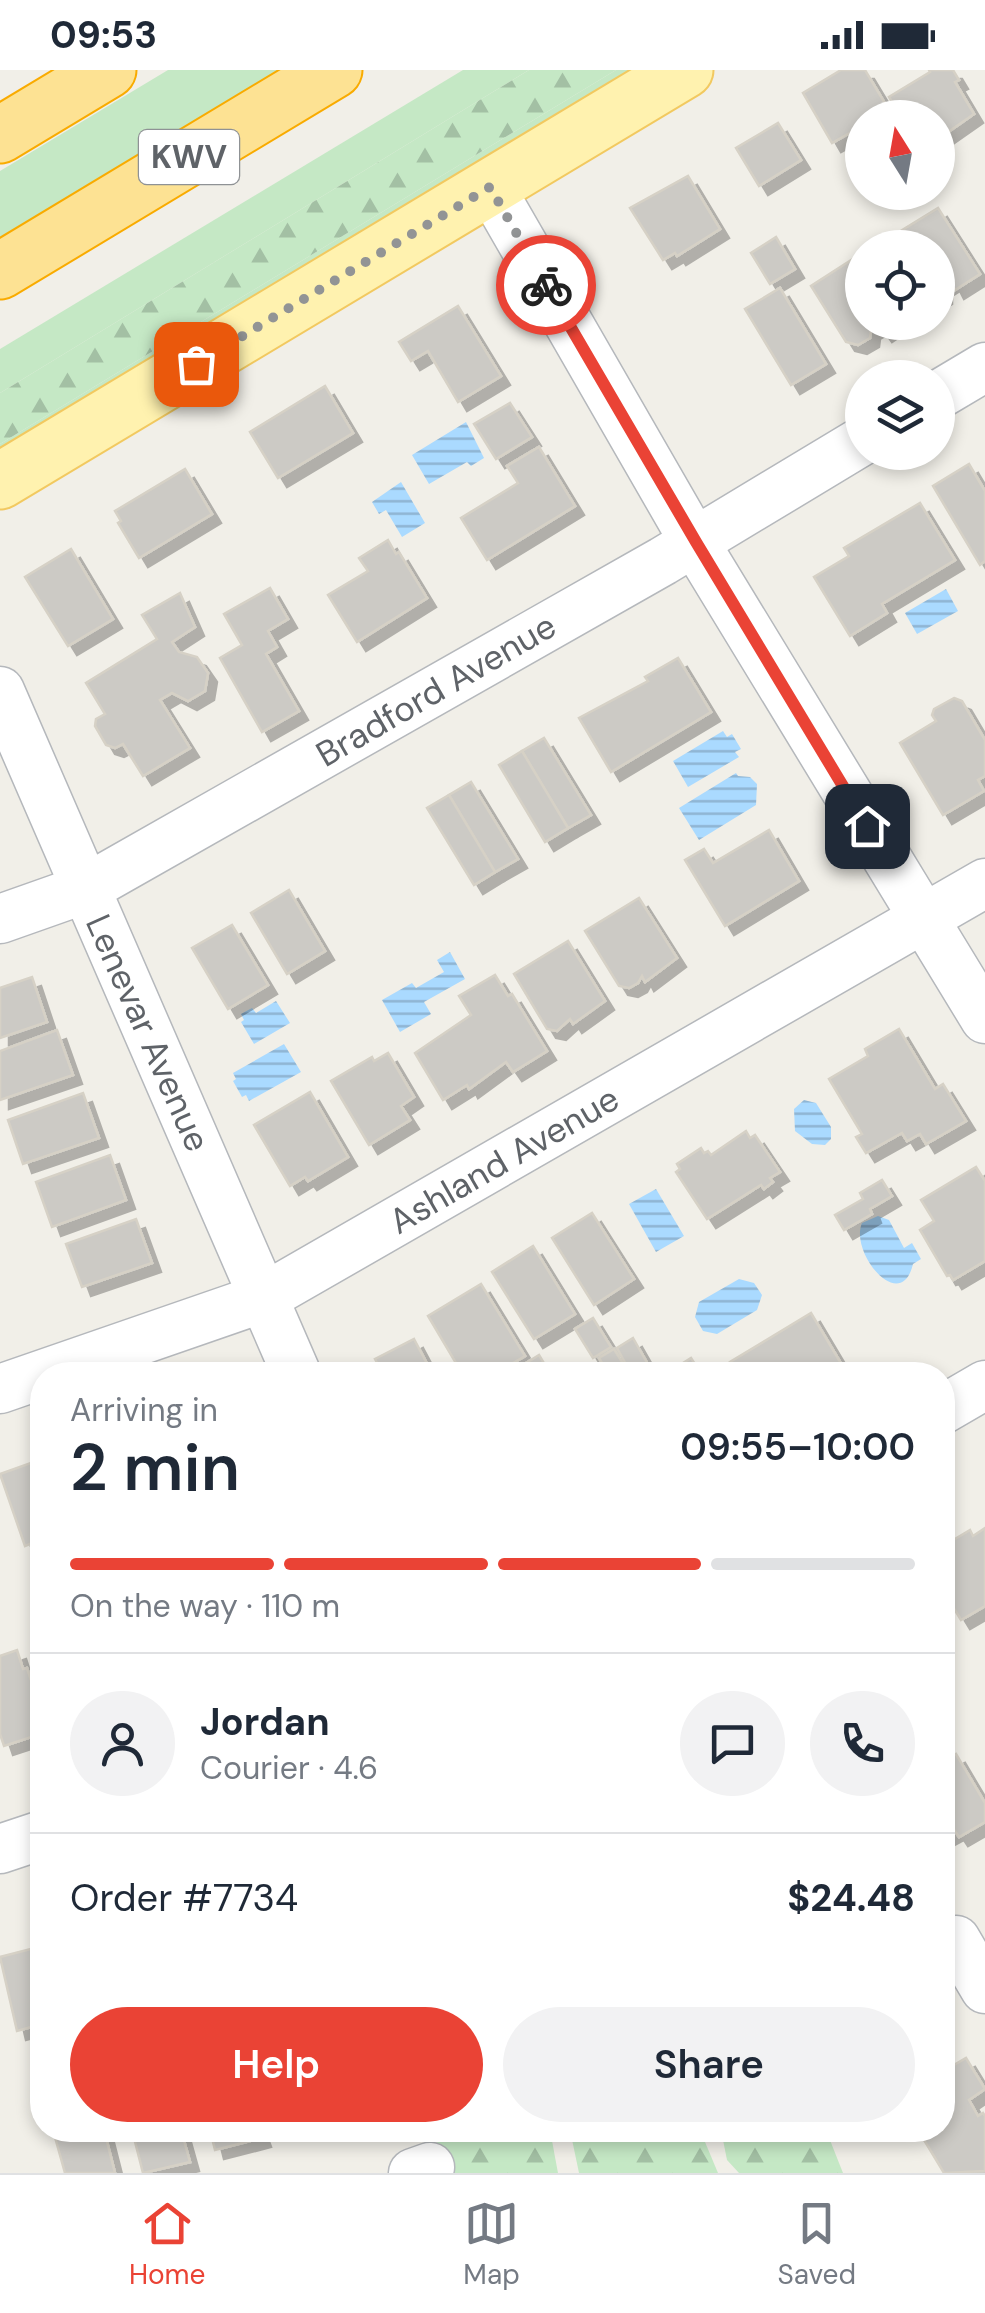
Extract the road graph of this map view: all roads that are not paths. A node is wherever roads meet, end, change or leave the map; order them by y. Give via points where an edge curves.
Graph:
1 (106, 70) edge
2 (334, 70) edge
3 (685, 70) edge
4 (0, 119) edge
5 (0, 135) edge
6 (490, 187) junction
7 (15, 265) edge
8 (985, 366) edge
9 (955, 385) edge
10 (845, 451) edge
11 (0, 481) edge
12 (696, 542) junction
13 (0, 690) edge
14 (985, 883) edge
15 (85, 889) junction
16 (0, 919) edge
17 (924, 920) junction
18 (985, 1019) edge
19 (262, 1298) junction
20 (78, 1362) edge
21 (291, 1362) edge
22 (30, 1379) edge
23 (985, 1386) edge
24 (0, 1389) edge
25 (955, 1403) edge
26 (30, 1839) edge
27 (0, 1850) edge
28 (961, 1937) edge
29 (985, 1989) edge

1 - 4 highway
1 - 5 highway
2 - 7 highway, KWV
3 - 6 main road
6 - 11 main road
6 - 12 street
8 - 9 street
10 - 12 street, Bradford Avenue
12 - 15 street, Bradford Avenue
12 - 17 street
13 - 15 street, Lenevar Avenue
14 - 17 street, Ashland Avenue
15 - 16 street, Bradford Avenue
15 - 19 street, Lenevar Avenue
17 - 18 street
17 - 19 street, Ashland Avenue
19 - 20 street, Ashland Avenue
19 - 21 street, Lenevar Avenue
22 - 24 street, Ashland Avenue
23 - 25 street
26 - 27 street
28 - 29 street

